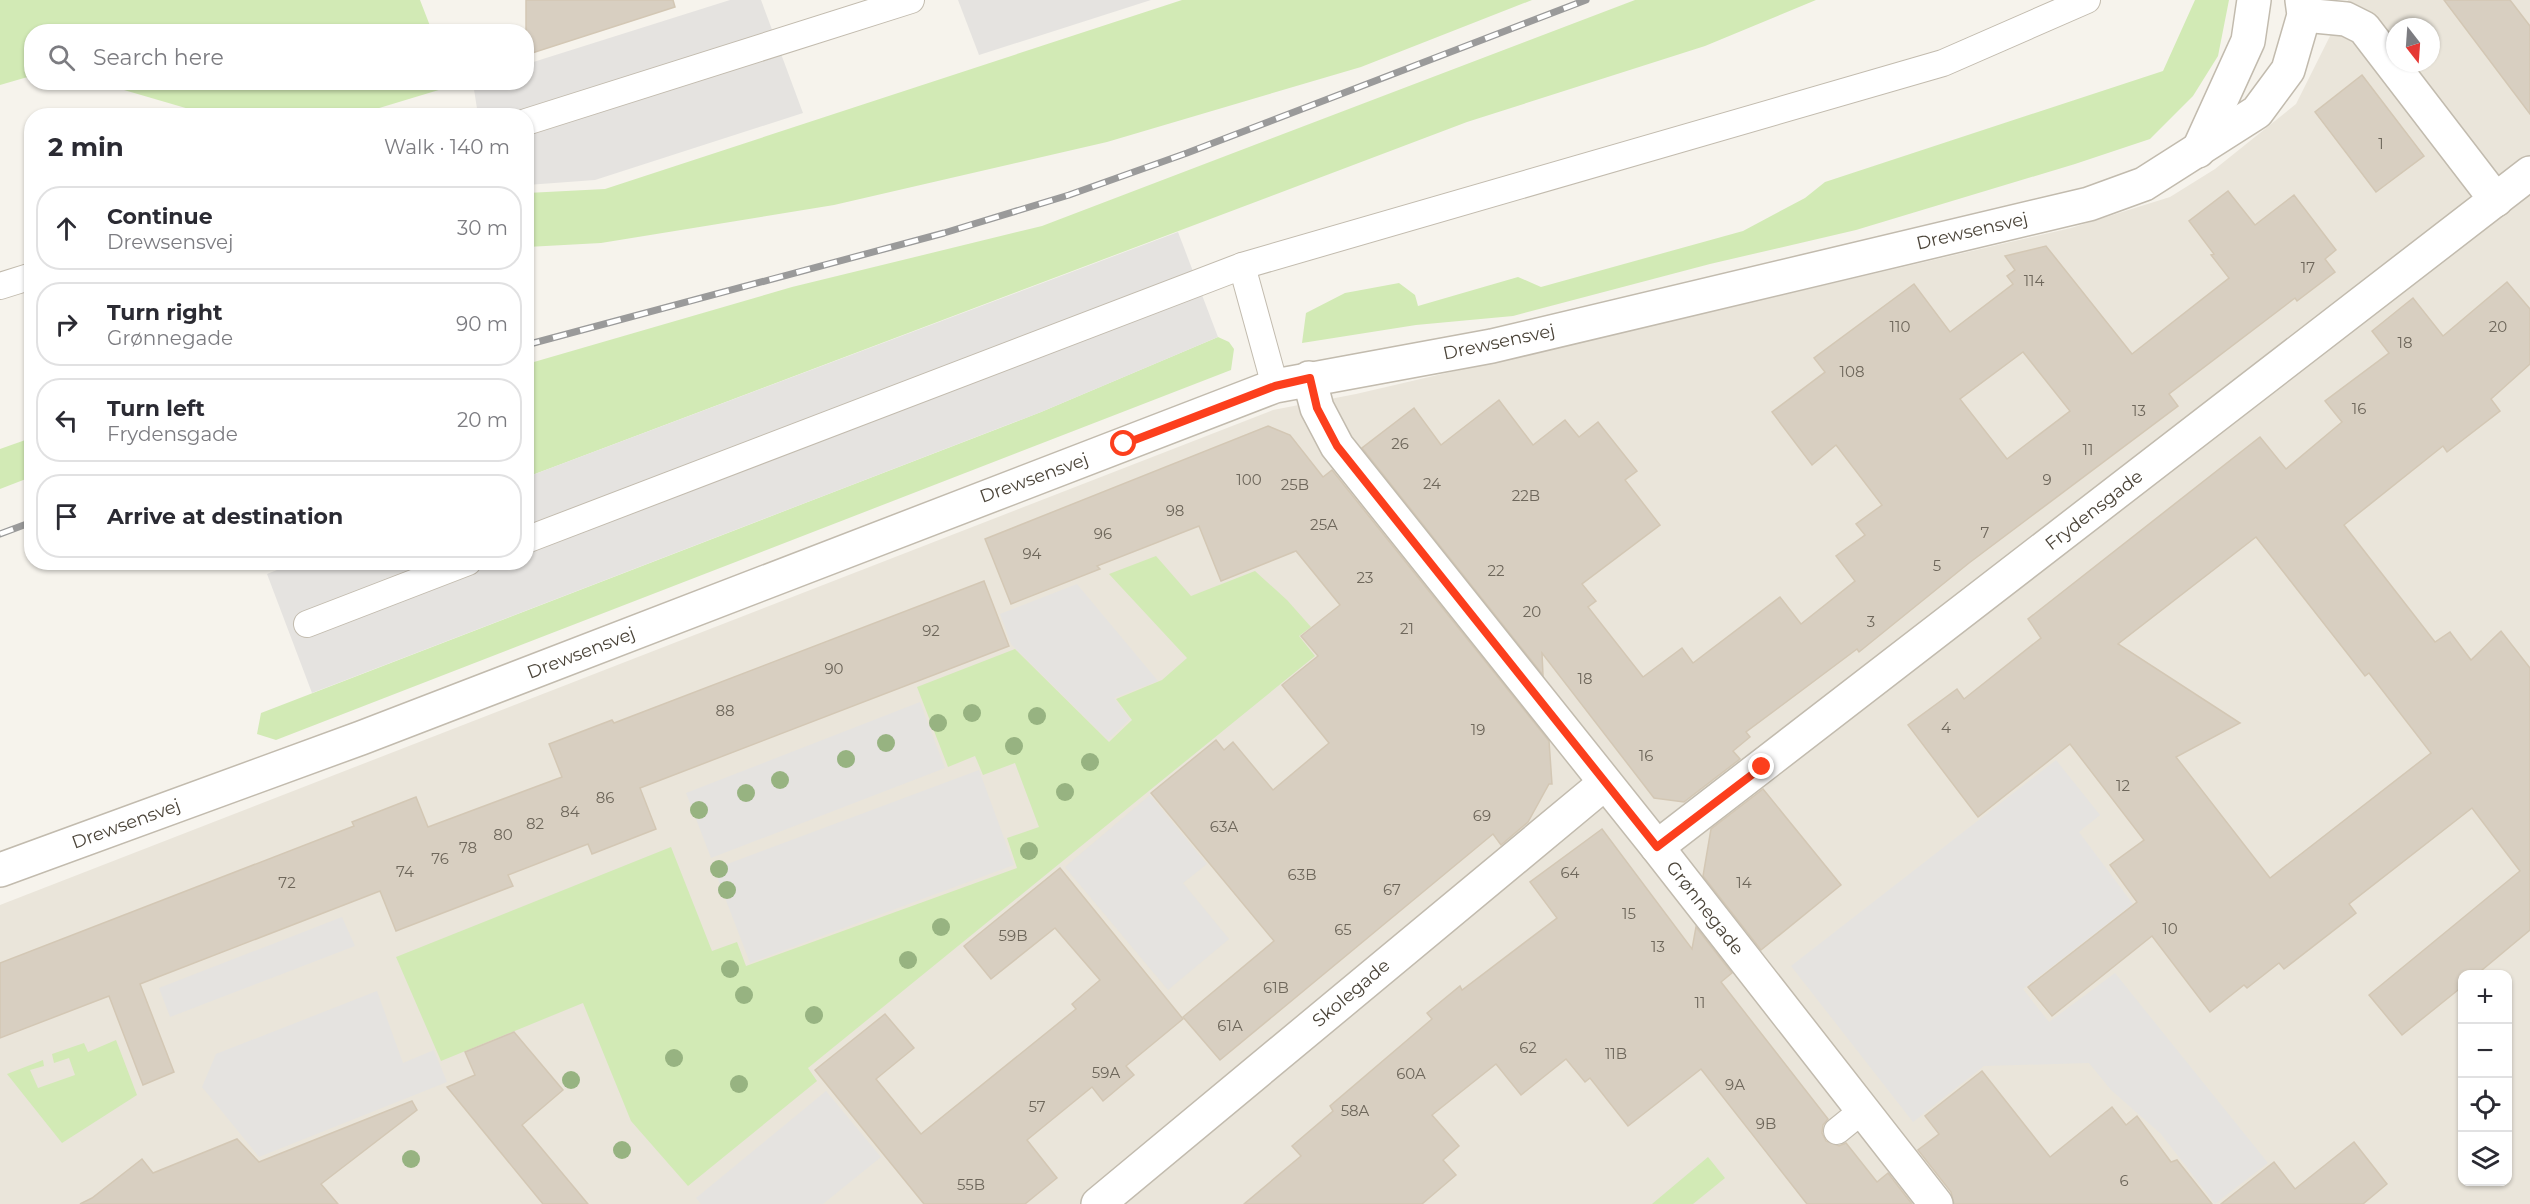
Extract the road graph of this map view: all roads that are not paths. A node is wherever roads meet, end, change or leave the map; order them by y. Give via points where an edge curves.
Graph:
1 (911, 0) edge
2 (2087, 0) edge
3 (2254, 0) edge
4 (2303, 8) edge
5 (534, 119) edge
6 (2198, 151) junction
7 (2530, 173) edge
8 (2496, 200) junction
9 (1242, 266) junction
10 (24, 278) edge
11 (0, 286) edge
12 (1310, 378) junction
13 (1275, 386) junction
14 (534, 537) edge
15 (447, 570) edge
16 (307, 624) dead end
17 (1605, 783) junction
18 (1657, 847) junction
19 (0, 870) edge
20 (1863, 1110) junction
21 (1837, 1131) dead end
22 (1098, 1204) edge
23 (1936, 1204) edge

1 - 5 lane
2 - 9 lane via 1943,63
3 - 6 street via 2248,41
4 - 6 street, Drewsensvej via 2288,70 2257,112
4 - 8 street via 2364,28
6 - 12 street, Drewsensvej via 2144,184 2090,204 1492,346
7 - 8 street, Frydensgade
8 - 18 street, Frydensgade
9 - 13 lane
9 - 14 lane
10 - 11 lane
12 - 13 street, Drewsensvej
12 - 17 street, Grønnegade via 1317,408 1337,446
13 - 19 street, Drewsensvej via 361,738
15 - 16 lane
17 - 18 street, Grønnegade
17 - 22 street, Skolegade
18 - 20 street, Grønnegade
20 - 21 lane
20 - 23 street, Grønnegade

